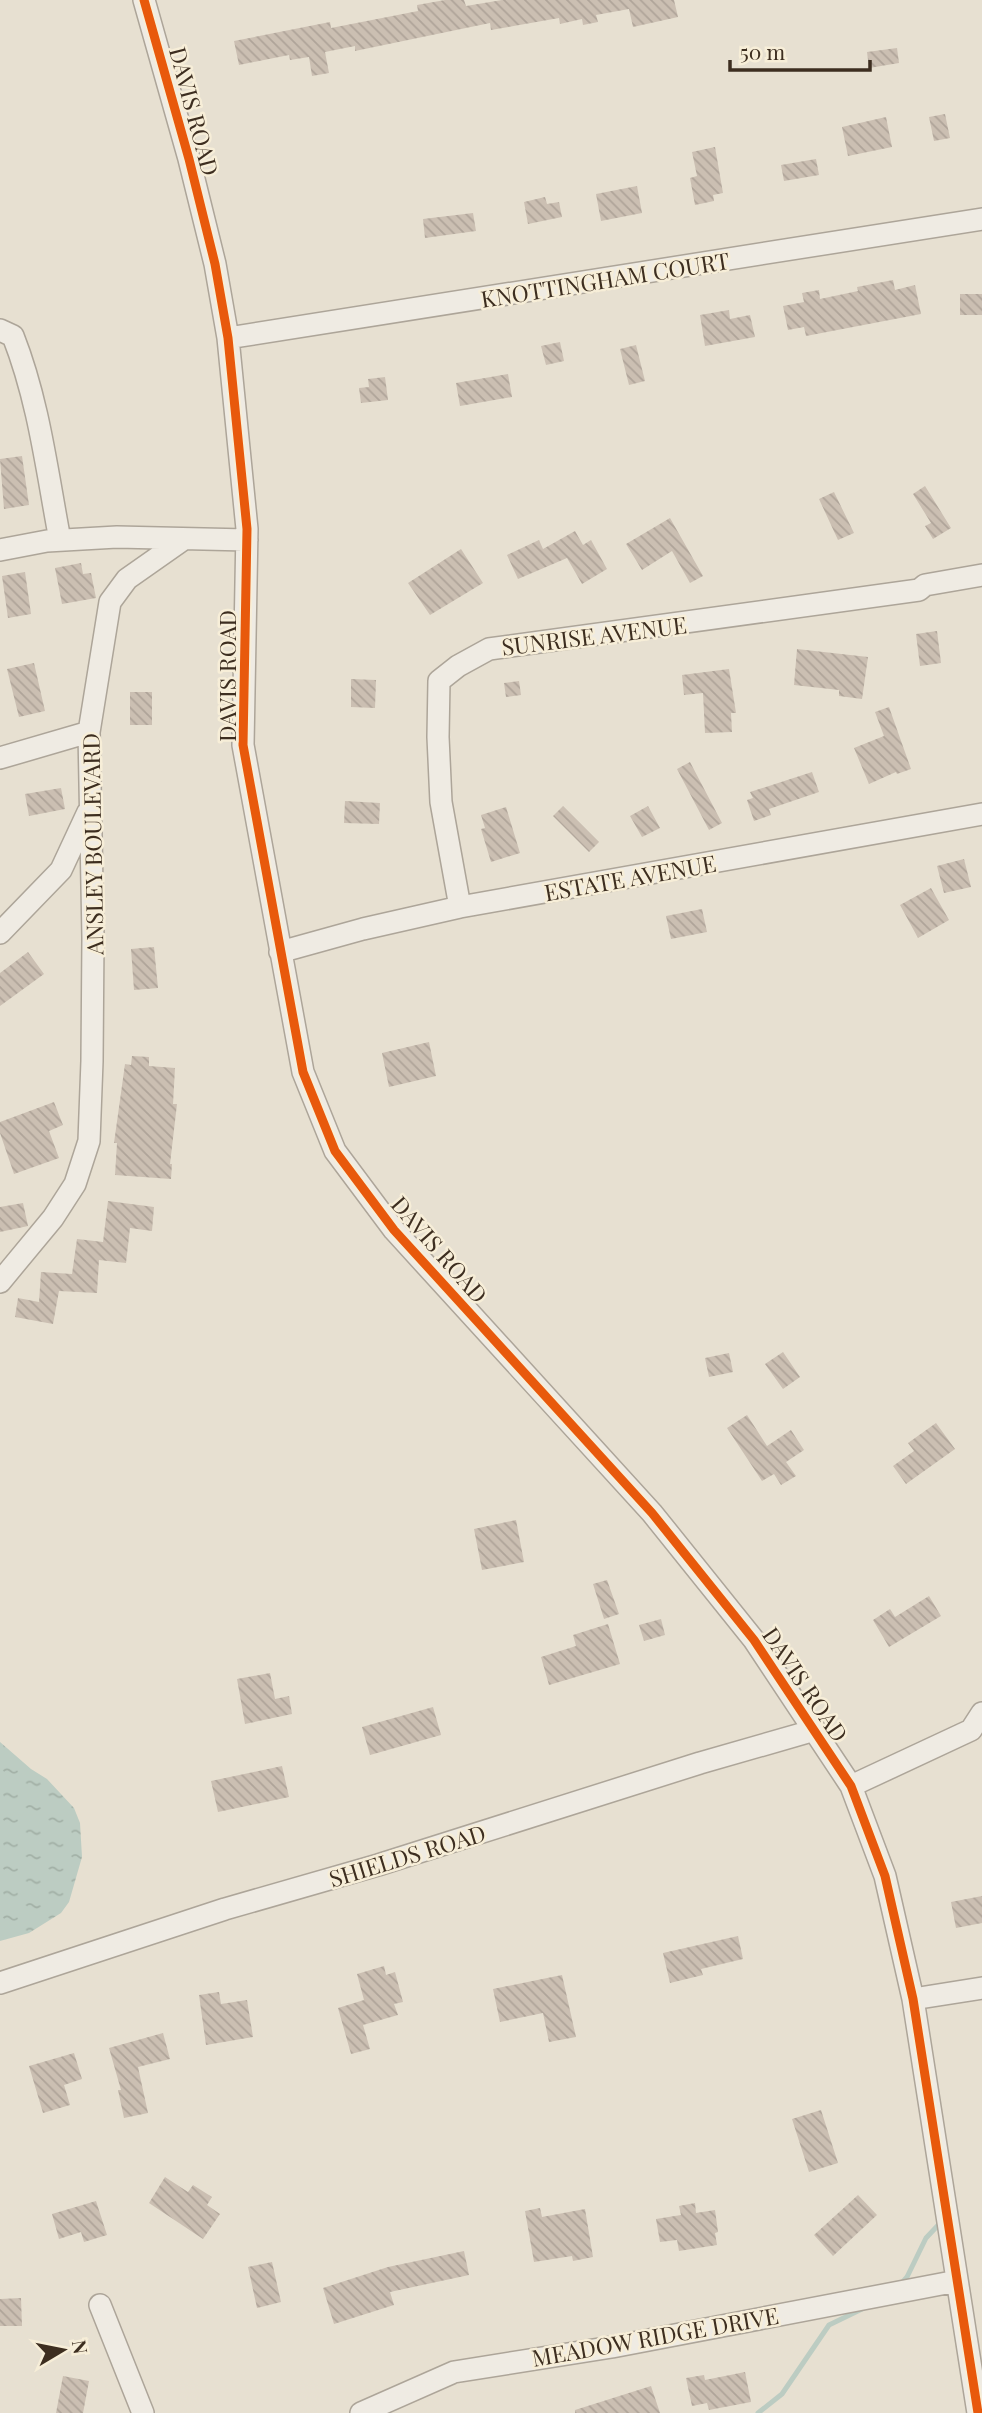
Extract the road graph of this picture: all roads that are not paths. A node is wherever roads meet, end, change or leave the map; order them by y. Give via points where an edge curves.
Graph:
1 (144, 0) edge
2 (982, 219) edge
3 (0, 330) edge
4 (228, 338) junction
5 (184, 539) junction
6 (60, 540) junction
7 (247, 540) junction
8 (0, 550) edge
9 (982, 575) edge
10 (89, 732) junction
11 (0, 758) edge
12 (91, 807) junction
13 (982, 814) edge
14 (460, 907) junction
15 (0, 933) edge
16 (280, 952) junction
17 (0, 1282) edge
18 (982, 1713) edge
19 (814, 1730) junction
20 (851, 1786) junction
21 (0, 1983) edge
22 (982, 1987) edge
23 (913, 1999) junction
24 (957, 2281) junction
25 (100, 2305) dead end
26 (143, 2413) edge
27 (361, 2413) edge
28 (978, 2413) edge

1 - 4 street, DAVIS ROAD via 189,159
2 - 4 street, KNOTTINGHAM COURT
3 - 6 street via 13,336 37,411
4 - 7 street, DAVIS ROAD
5 - 6 street
5 - 7 street
5 - 10 street, ANSLEY BOULEVARD via 127,579 110,602
6 - 8 street
7 - 16 street, DAVIS ROAD via 243,746
9 - 14 street, SUNRISE AVENUE via 919,590 489,649 458,666 439,681 438,737 441,802
10 - 11 street
10 - 12 street, ANSLEY BOULEVARD
12 - 15 street via 61,870
12 - 17 street, ANSLEY BOULEVARD via 89,1141 68,1196
13 - 14 street, ESTATE AVENUE
14 - 16 street, ESTATE AVENUE
16 - 19 street, DAVIS ROAD via 303,1072 335,1151 394,1230 652,1513 754,1640
18 - 20 street via 971,1730
19 - 20 street, DAVIS ROAD
19 - 21 street, SHIELDS ROAD via 225,1909
20 - 23 street, DAVIS ROAD via 885,1876
22 - 23 street
23 - 24 street, DAVIS ROAD
24 - 27 street, MEADOW RIDGE DRIVE via 612,2347 454,2372
24 - 28 street, DAVIS ROAD
25 - 26 street

